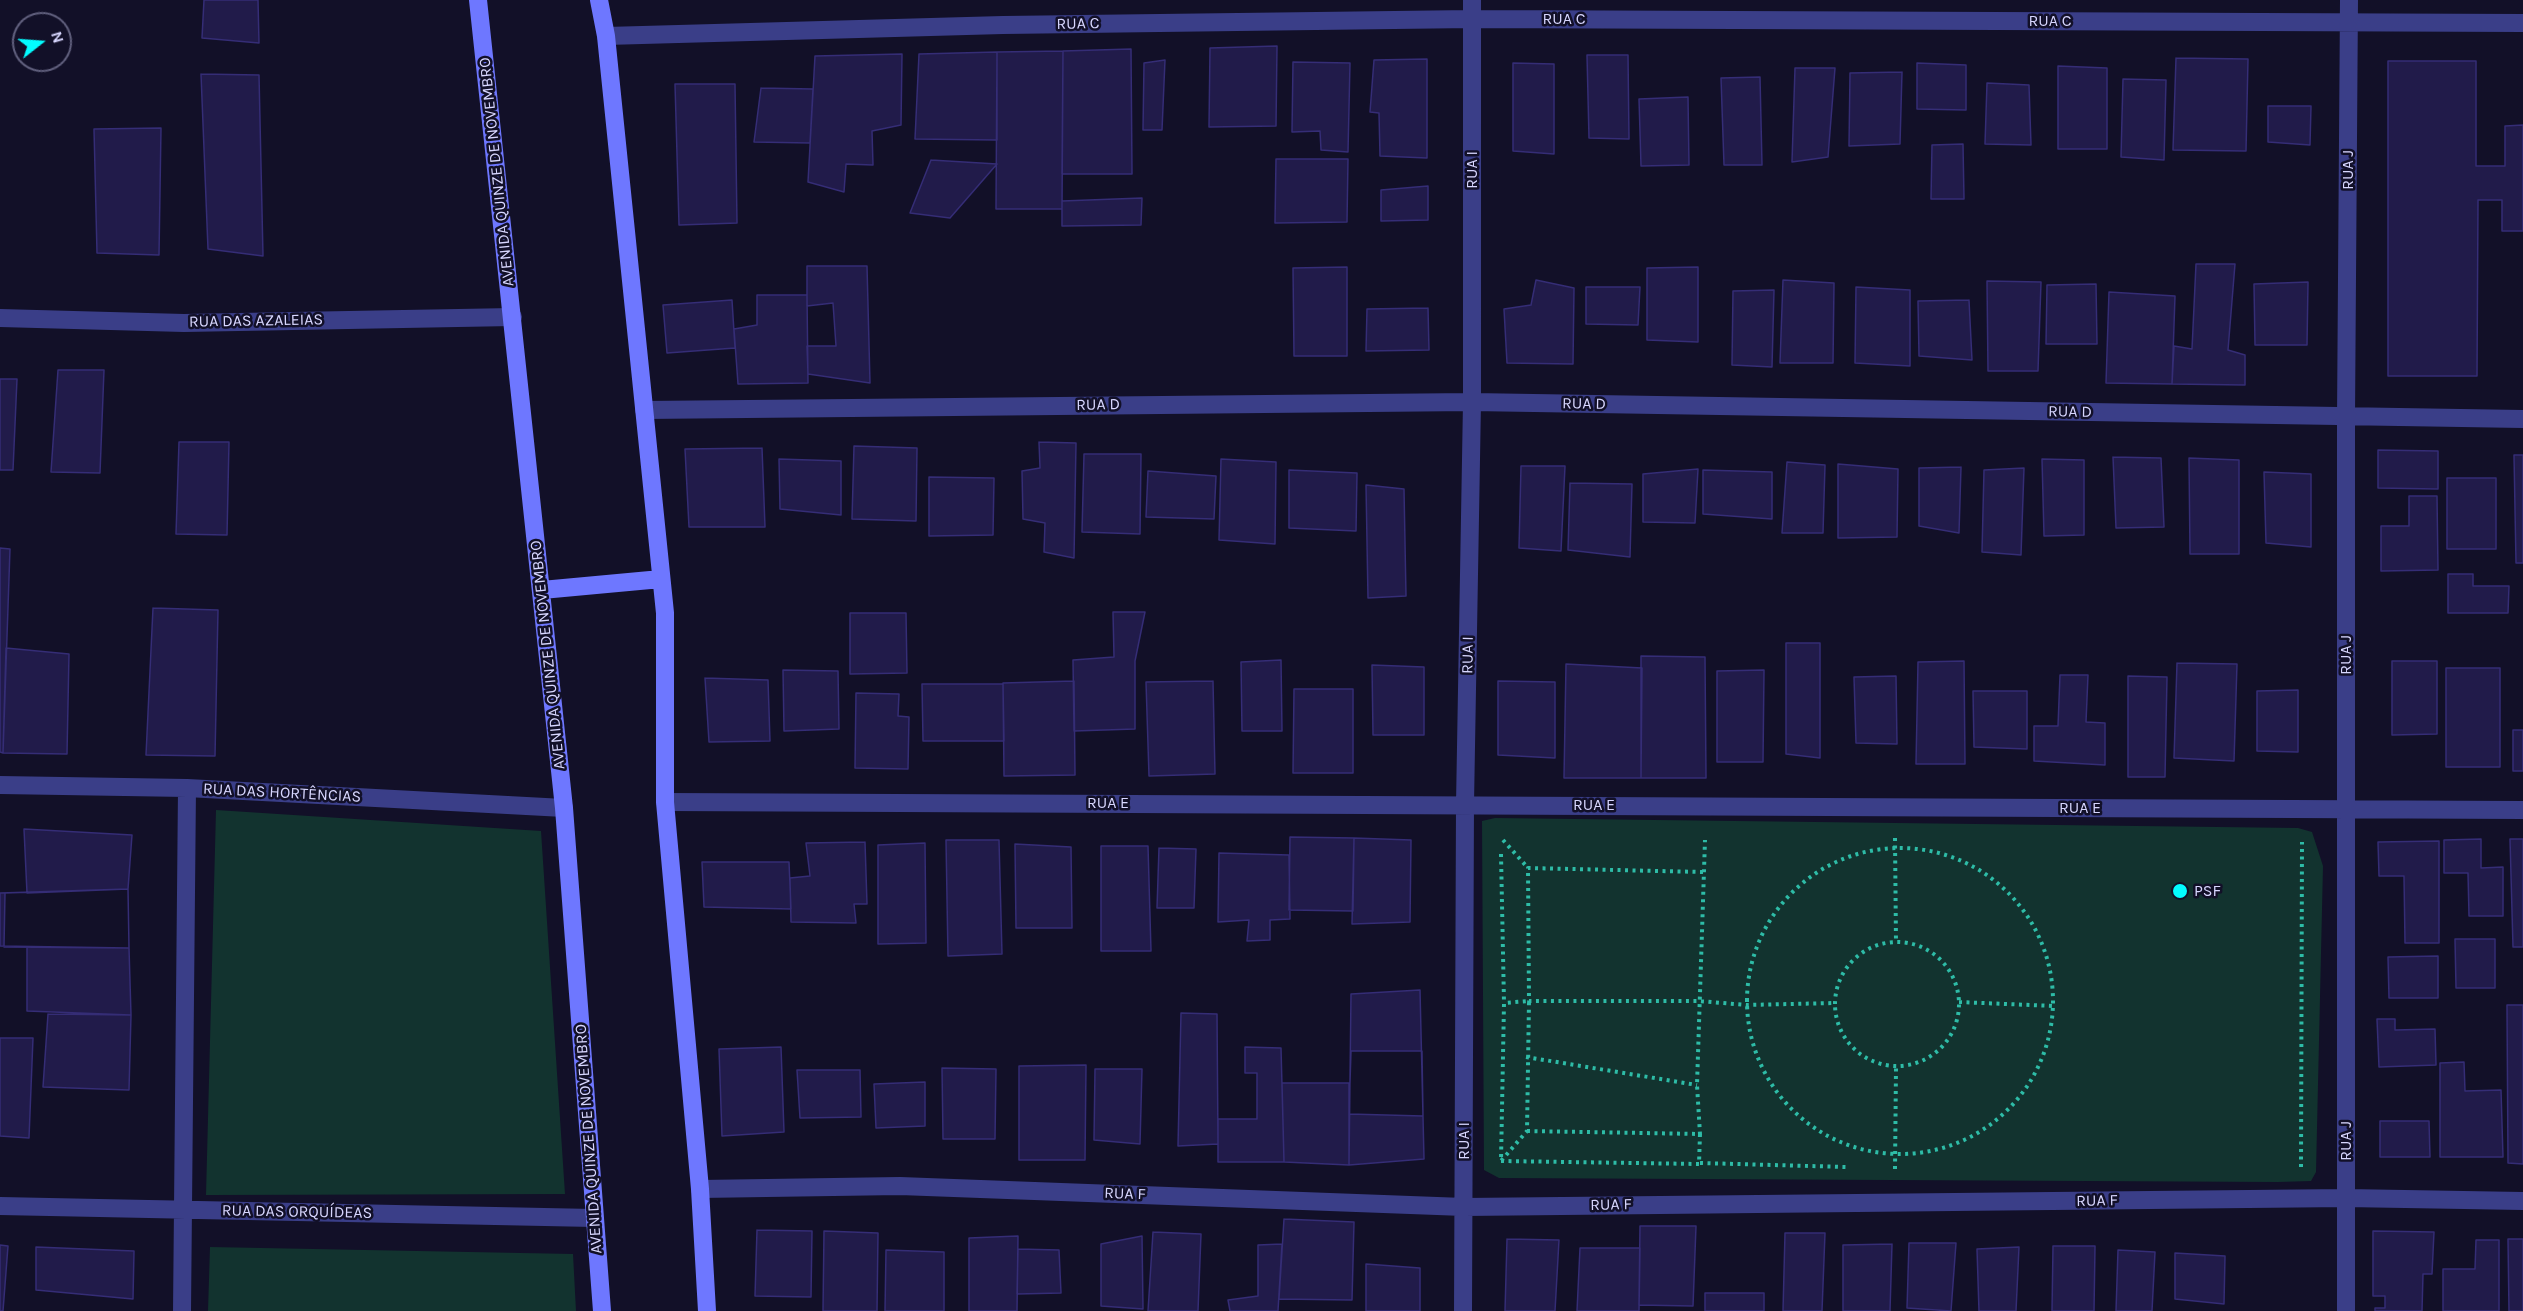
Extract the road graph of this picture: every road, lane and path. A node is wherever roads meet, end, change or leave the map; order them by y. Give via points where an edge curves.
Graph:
1 (478, 0) edge
2 (599, 0) edge
3 (1472, 0) edge
4 (2349, 0) edge
5 (1472, 19) junction
6 (2349, 23) junction
7 (2523, 23) edge
8 (606, 36) junction
9 (513, 317) junction
10 (0, 318) edge
11 (1472, 402) junction
12 (644, 410) junction
13 (2346, 417) junction
14 (2523, 419) edge
15 (661, 579) junction
16 (542, 590) junction
17 (0, 785) edge
18 (187, 788) junction
19 (664, 802) junction
20 (1465, 804) junction
21 (564, 808) junction
22 (2346, 810) junction
23 (2523, 810) edge
24 (1883, 835) dead end
25 (1705, 836) dead end
26 (1500, 837) junction
27 (1512, 837) dead end
28 (2302, 841) dead end
29 (1894, 853) junction
30 (1528, 868) junction
31 (1703, 872) junction
32 (1896, 943) junction
33 (1529, 1001) junction
34 (1699, 1001) junction
35 (1959, 1002) junction
36 (1504, 1003) junction
37 (1835, 1003) junction
38 (1746, 1005) junction
39 (2054, 1006) junction
40 (1526, 1057) junction
41 (1896, 1066) junction
42 (1697, 1085) junction
43 (1527, 1131) junction
44 (1700, 1134) junction
45 (1895, 1154) junction
46 (1500, 1161) junction
47 (1700, 1163) junction
48 (1850, 1167) dead end
49 (1884, 1168) dead end
50 (2301, 1168) dead end
51 (700, 1189) junction
52 (2346, 1198) junction
53 (2523, 1201) edge
54 (0, 1206) edge
55 (1464, 1207) junction
56 (184, 1209) junction
57 (594, 1218) junction
58 (182, 1311) edge
59 (603, 1311) edge
60 (707, 1311) edge
61 (1463, 1311) edge
62 (2346, 1311) edge

1 - 9 main road, AVENIDA QUINZE DE NOVEMBRO
2 - 8 main road
3 - 5 street, RUA I
4 - 6 street, RUA J
5 - 6 street, RUA C
5 - 8 street, RUA C via 1003,25
5 - 11 street, RUA I
6 - 7 street, RUA C
6 - 13 street, RUA J
8 - 12 main road
9 - 10 street, RUA DAS AZALEIAS via 184,322
9 - 16 main road, AVENIDA QUINZE DE NOVEMBRO
11 - 12 street, RUA D
11 - 13 street, RUA D
11 - 20 street, RUA I
12 - 15 main road
13 - 14 street, RUA D
13 - 22 street, RUA J
15 - 16 main road
15 - 19 main road via 665,613
16 - 21 main road, AVENIDA QUINZE DE NOVEMBRO
17 - 18 street, RUA DAS HORTÊNCIAS
18 - 21 street, RUA DAS HORTÊNCIAS
18 - 56 street
19 - 20 street, RUA E
19 - 51 main road
20 - 22 street, RUA E
20 - 55 street, RUA I
21 - 57 main road, AVENIDA QUINZE DE NOVEMBRO
22 - 23 street, RUA E
22 - 52 street, RUA J
24 - 29 path via 1895,835
25 - 31 path
26 - 27 path
26 - 30 path
26 - 36 path
28 - 50 path
29 - 32 path
29 - 38 path via 1854,853 1810,875 1775,909 1754,952
29 - 39 path via 1950,854 1993,878 2026,912 2048,957
30 - 31 path
30 - 33 path
31 - 34 path
32 - 35 path via 1907,942 1927,950 1944,963 1955,981
32 - 37 path via 1866,950 1850,964 1839,982
33 - 34 path
33 - 36 path
33 - 40 path
34 - 38 path
34 - 42 path
35 - 39 path
35 - 41 path via 1957,1022 1935,1054 1917,1064
36 - 46 path
37 - 38 path
37 - 41 path via 1838,1023 1847,1041 1878,1064
38 - 45 path via 1757,1057 1785,1103 1826,1136 1876,1154
39 - 45 path via 2045,1054 2019,1100 1979,1134 1929,1153
40 - 42 path
40 - 43 path
41 - 45 path
42 - 44 path
43 - 44 path
43 - 46 path
44 - 47 path
45 - 49 path via 1896,1169
46 - 47 path
47 - 48 path
51 - 55 street, RUA F via 900,1186
51 - 60 main road
52 - 53 street, RUA F
52 - 55 street, RUA F
52 - 62 street, RUA J
54 - 56 street, RUA DAS ORQUÍDEAS
55 - 61 street, RUA I
56 - 57 street, RUA DAS ORQUÍDEAS
56 - 58 street
57 - 59 main road, AVENIDA QUINZE DE NOVEMBRO

